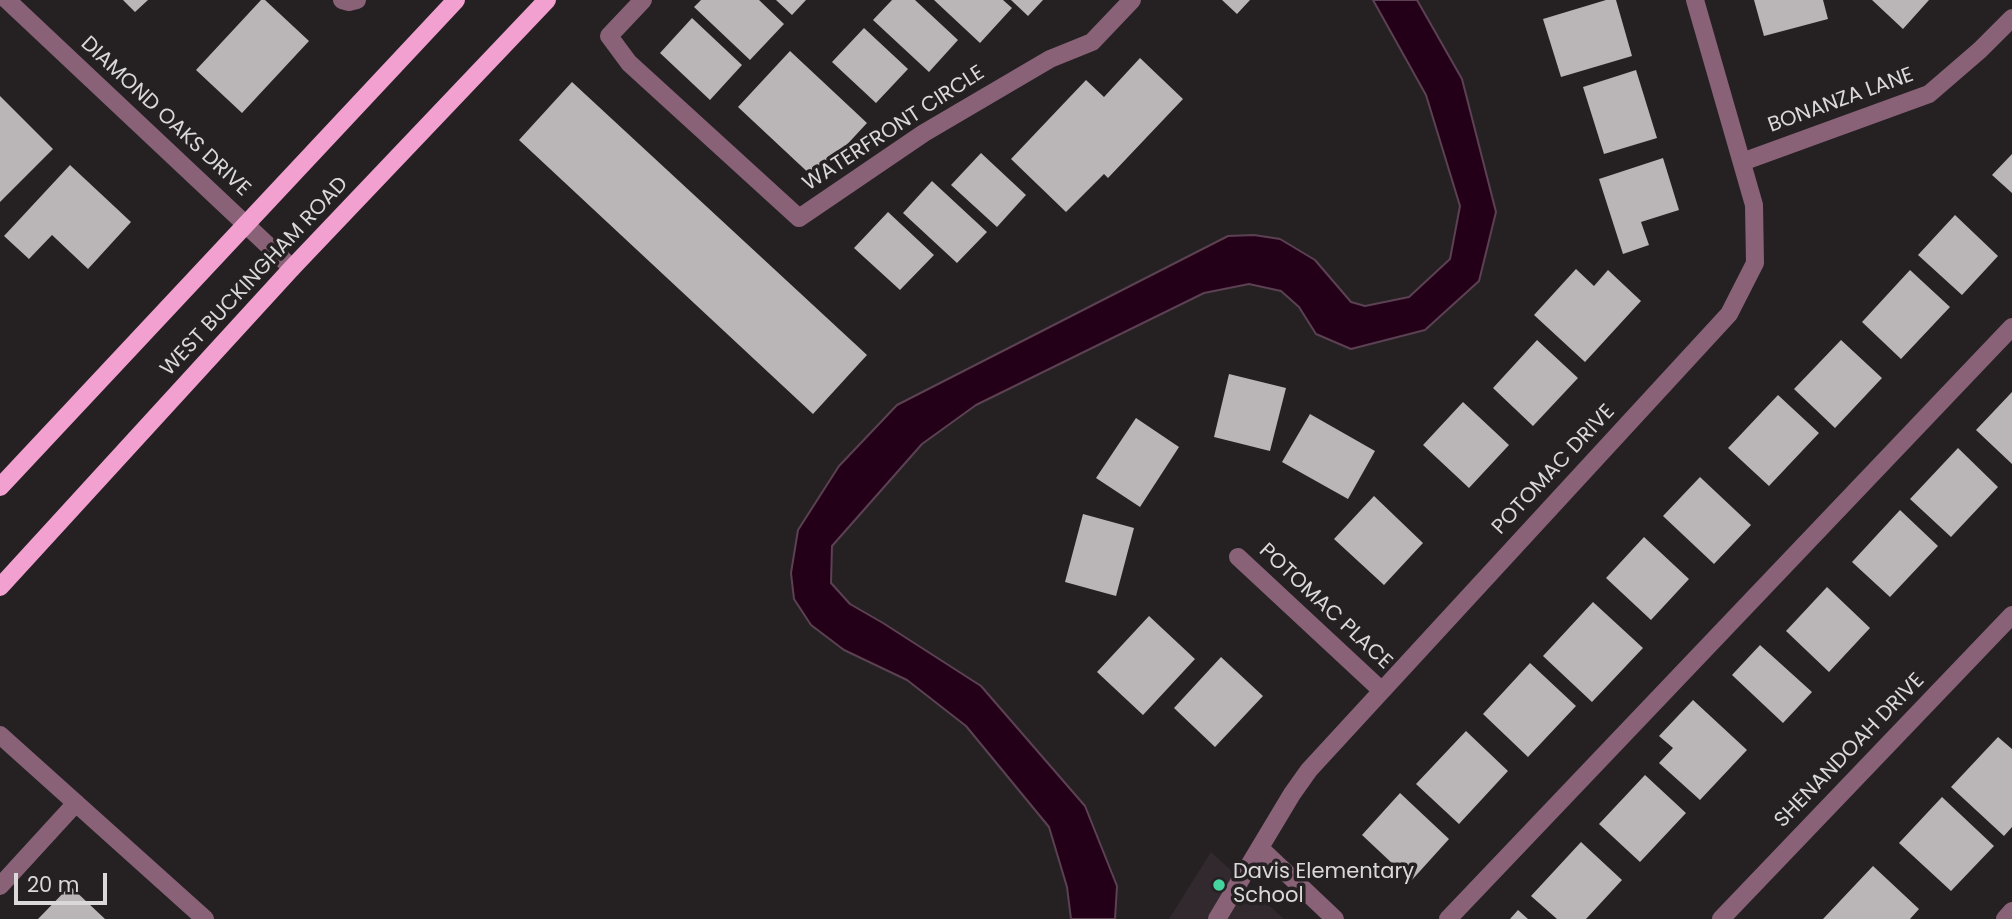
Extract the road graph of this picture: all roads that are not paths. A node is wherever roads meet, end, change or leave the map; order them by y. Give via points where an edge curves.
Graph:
1 (8, 0) edge
2 (342, 0) edge
3 (357, 0) edge
4 (456, 0) edge
5 (547, 0) edge
6 (643, 0) edge
7 (1132, 0) edge
8 (1695, 0) edge
9 (2012, 18) edge
10 (1742, 162) junction
11 (246, 225) junction
12 (292, 268) junction
13 (2012, 327) edge
14 (0, 487) edge
15 (1238, 557) dead end
16 (0, 587) edge
17 (2012, 615) edge
18 (1381, 690) junction
19 (0, 735) edge
20 (76, 803) junction
21 (1260, 848) junction
22 (0, 886) edge
23 (2012, 911) edge
24 (205, 919) edge
25 (1216, 919) edge
26 (1335, 919) edge
27 (1448, 919) edge
28 (1721, 919) edge
29 (2005, 919) edge

1 - 11 street, DIAMOND OAKS DRIVE
2 - 3 street
4 - 11 main road, WEST BUCKINGHAM ROAD
5 - 12 main road, WEST BUCKINGHAM ROAD
6 - 7 street, WATERFRONT CIRCLE via 609,36 629,63 799,218 924,133 1050,59 1092,42
8 - 10 street, POTOMAC DRIVE
9 - 10 street, BONANZA LANE via 1929,94
10 - 18 street, POTOMAC DRIVE via 1754,205 1755,263 1729,314
11 - 12 street, DIAMOND OAKS DRIVE
11 - 14 main road, WEST BUCKINGHAM ROAD
12 - 16 main road, WEST BUCKINGHAM ROAD
13 - 27 street
15 - 18 street, POTOMAC PLACE
17 - 28 street, SHENANDOAH DRIVE
18 - 21 street, POTOMAC DRIVE via 1309,770
19 - 20 street
20 - 22 street
20 - 24 street
21 - 25 street, POTOMAC DRIVE
21 - 26 street
23 - 29 street

